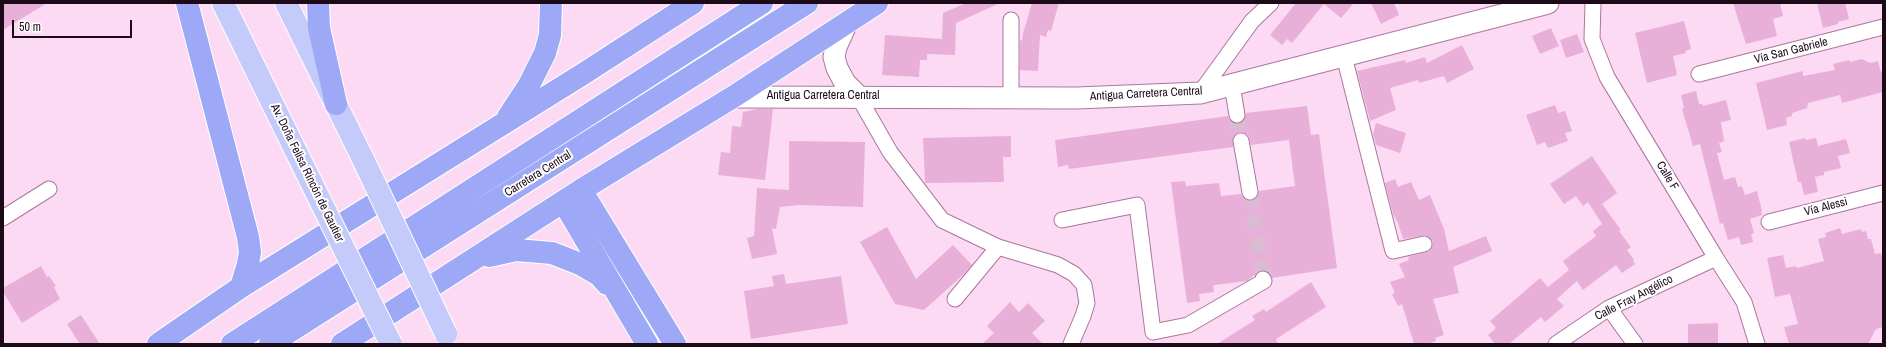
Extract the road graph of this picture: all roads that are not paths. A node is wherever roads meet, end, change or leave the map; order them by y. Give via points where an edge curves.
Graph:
1 (187, 3) edge
2 (223, 3) edge
3 (286, 3) edge
4 (318, 3) edge
5 (551, 3) edge
6 (692, 3) edge
7 (762, 3) edge
8 (807, 3) edge
9 (877, 3) edge
10 (1271, 3) edge
11 (1548, 3) edge
12 (1593, 3) edge
13 (1012, 20) dead end
14 (847, 23) junction
15 (1883, 27) edge
16 (1344, 56) junction
17 (1699, 74) dead end
18 (1232, 85) junction
19 (1200, 93) junction
20 (858, 96) junction
21 (733, 97) junction
22 (1011, 97) junction
23 (336, 104) junction
24 (1237, 115) tunnel mouth
25 (504, 123) junction
26 (1242, 141) tunnel mouth
27 (49, 189) dead end
28 (581, 190) junction
29 (1250, 192) tunnel mouth
30 (1883, 193) edge
31 (564, 203) junction
32 (3, 218) edge
33 (1062, 220) dead end
34 (1769, 222) dead end
35 (1424, 244) dead end
36 (998, 247) junction
37 (478, 258) junction
38 (1716, 258) junction
39 (1263, 279) dead end
40 (241, 287) junction
41 (620, 296) junction
42 (955, 299) dead end
43 (1609, 308) junction
44 (448, 339) edge
45 (158, 344) edge
46 (232, 344) edge
47 (270, 344) edge
48 (342, 344) edge
49 (391, 344) edge
50 (647, 344) edge
51 (676, 344) edge
52 (1071, 344) edge
53 (1556, 344) edge
54 (1635, 344) edge
55 (1757, 344) edge

1 - 40 highway via 248,237 249,258
2 - 49 main road, Av. Doña Felisa Rincón de Gautier, bridge
3 - 23 main road
4 - 23 highway via 318,28
5 - 25 highway via 550,35 544,53 529,85
6 - 25 highway
7 - 46 highway, Carretera Central
8 - 47 highway, Carretera Central
9 - 14 highway
10 - 19 street via 1252,21
11 - 16 street, Antigua Carretera Central
12 - 38 street, Calle F via 1592,39 1607,77
13 - 22 street
14 - 20 street via 834,57 845,83
14 - 21 highway
15 - 17 street, Vía San Gabriele
16 - 18 street, Antigua Carretera Central
16 - 35 street via 1393,251
18 - 19 street, Antigua Carretera Central
18 - 24 street
19 - 22 street, Antigua Carretera Central via 1077,98
20 - 21 street, Antigua Carretera Central
20 - 22 street, Antigua Carretera Central
20 - 36 street via 890,152 942,220
21 - 28 highway
23 - 44 main road, bridge
25 - 40 highway
26 - 29 street
27 - 32 street
28 - 31 highway
28 - 51 highway
30 - 34 street, Vía Alessi
31 - 37 highway
31 - 41 highway
33 - 39 street via 1137,205 1153,332 1188,325 1264,281
36 - 42 street
36 - 52 street via 1058,265 1074,274 1084,286 1087,303
37 - 41 highway via 516,250 552,253 591,270
37 - 48 highway
38 - 43 street, Calle Fray Angélico
38 - 55 street, Calle F via 1744,302
40 - 45 highway
41 - 50 highway
43 - 53 street, Calle Fray Angélico
43 - 54 street

